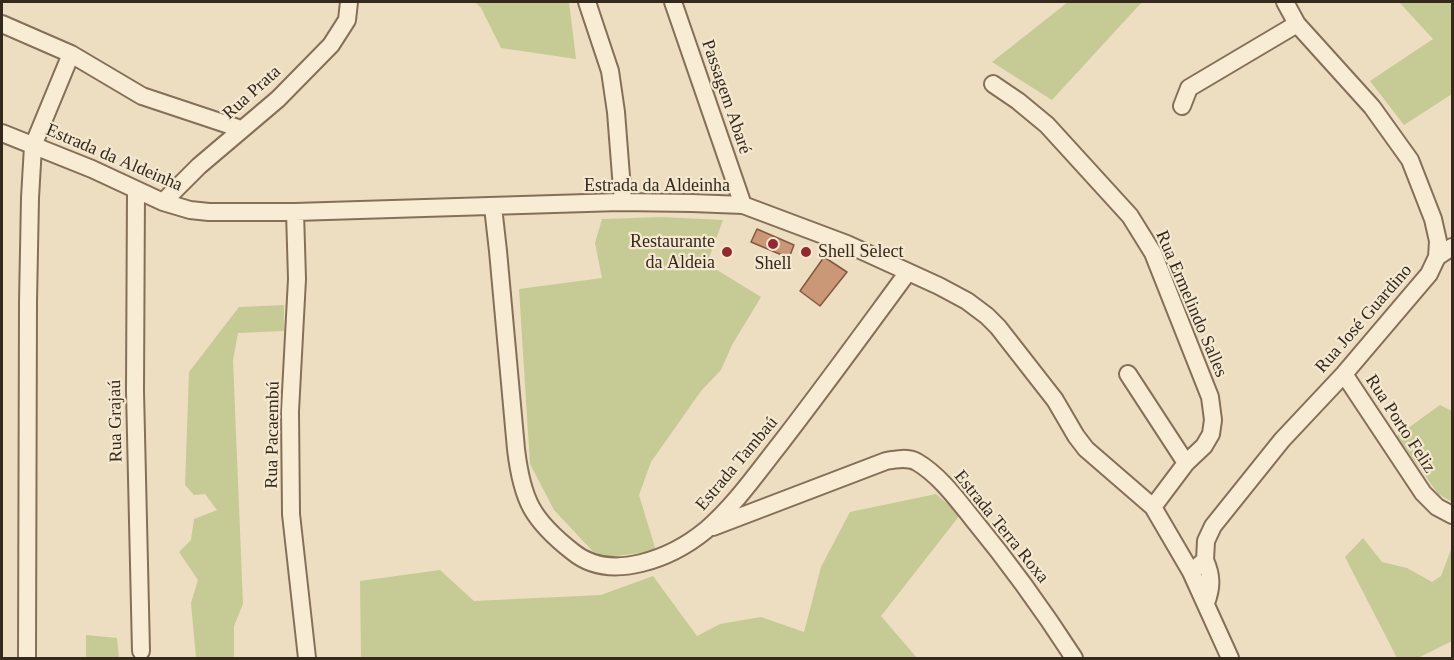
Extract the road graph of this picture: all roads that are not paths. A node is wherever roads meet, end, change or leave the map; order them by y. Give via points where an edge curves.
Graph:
1 (349, 2) edge
2 (587, 2) edge
3 (673, 2) edge
4 (1285, 2) edge
5 (2, 24) edge
6 (1297, 24) junction
7 (71, 54) junction
8 (993, 84) dead end
9 (1182, 106) dead end
10 (241, 129) junction
11 (2, 133) edge
12 (33, 146) junction
13 (136, 190) junction
14 (163, 202) junction
15 (623, 202) junction
16 (743, 206) junction
17 (493, 207) junction
18 (295, 212) junction
19 (1452, 247) edge
20 (1437, 257) junction
21 (908, 272) junction
22 (1128, 374) dead end
23 (1344, 374) junction
24 (1186, 463) junction
25 (1153, 507) junction
26 (1452, 516) edge
27 (705, 530) junction
28 (1206, 560) junction
29 (1191, 572) junction
30 (1206, 603) junction
31 (141, 651) dead end
32 (1225, 657) edge
33 (27, 658) edge
34 (307, 658) edge
35 (1074, 658) edge

1 - 10 street, Rua Prata via 347,21 331,45 278,99
2 - 15 street via 610,71
3 - 16 street, Passagem Abaré
4 - 6 street, Rua José Guardino
5 - 7 street
6 - 9 street via 1189,88
6 - 20 street, Rua José Guardino via 1372,107 1410,160 1433,219
7 - 10 street via 142,96
7 - 12 street
8 - 24 street, Rua Ermelindo Salles via 1047,125 1130,216 1153,253 1212,407 1211,434
10 - 14 street, Rua Prata
11 - 12 street, Estrada da Aldeinha
12 - 13 street, Estrada da Aldeinha
12 - 33 street
13 - 14 street, Estrada da Aldeinha
13 - 31 street, Rua Grajaú via 135,391
14 - 18 street, Estrada da Aldeinha via 209,212
15 - 16 street, Estrada da Aldeinha
15 - 17 street, Estrada da Aldeinha
16 - 21 street, Estrada da Aldeinha via 822,234
17 - 18 street, Estrada da Aldeinha
17 - 27 street, Estrada Tambaú via 519,477 532,512 553,537 583,560 605,566 656,559
18 - 34 street, Rua Pacaembú via 291,514
19 - 20 street
20 - 23 street, Rua José Guardino via 1429,274
21 - 25 street, Estrada da Aldeinha via 987,316 1055,400 1086,449
21 - 27 street, Estrada Tambaú via 752,480
22 - 24 street
23 - 26 street, Rua Porto Feliz via 1423,493
23 - 28 street, Rua José Guardino via 1282,440 1213,526 1206,541
24 - 25 street, Rua Ermelindo Salles
25 - 29 street, Estrada da Aldeinha
27 - 35 street, Estrada Terra Roxa via 886,461 916,461 956,498 1006,560
28 - 29 street
28 - 30 street, Rua José Guardino via 1211,590
29 - 30 street, Estrada da Aldeinha
30 - 32 street, Estrada da Aldeinha

